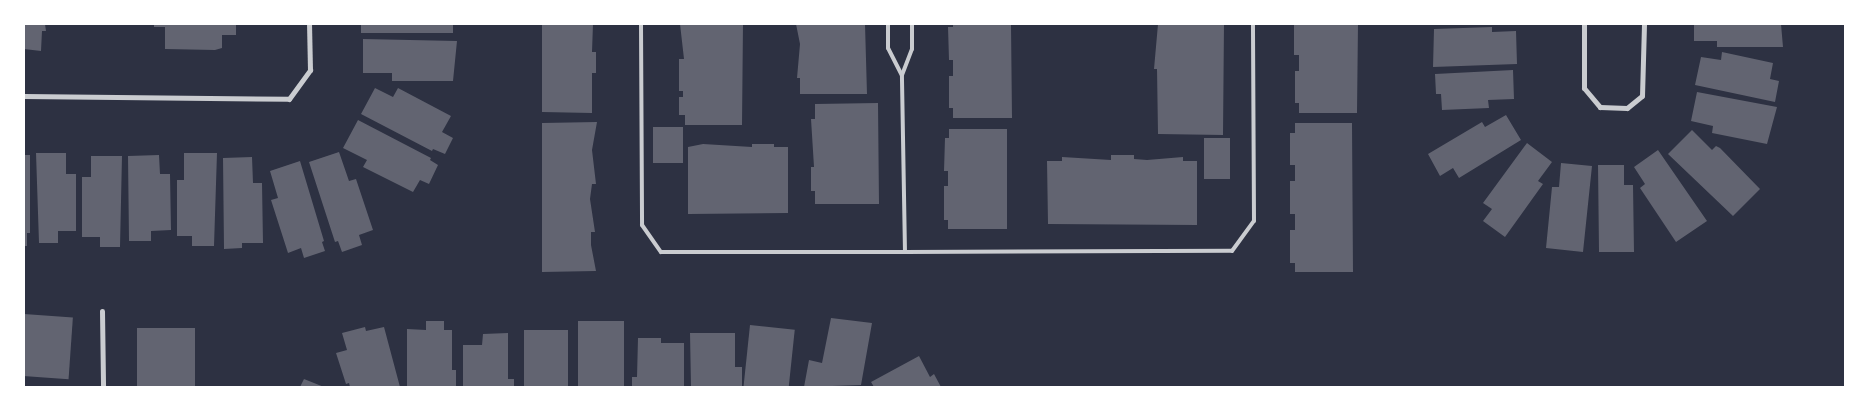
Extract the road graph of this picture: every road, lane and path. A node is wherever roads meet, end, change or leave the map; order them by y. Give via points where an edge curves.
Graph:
1 (309, 24) edge
2 (641, 24) edge
3 (888, 24) edge
4 (912, 24) edge
5 (1253, 24) edge
6 (1584, 24) edge
7 (1644, 24) edge
8 (902, 75) junction
9 (24, 96) edge
10 (905, 252) junction
11 (102, 311) dead end
12 (103, 387) edge

1 - 9 street via 310,70 289,98
2 - 10 lane via 642,226 662,252
3 - 8 lane via 888,48
4 - 8 lane via 912,49
5 - 10 lane via 1254,222 1232,251
6 - 7 street via 1584,88 1600,107 1627,108 1642,96
8 - 10 lane
11 - 12 street

